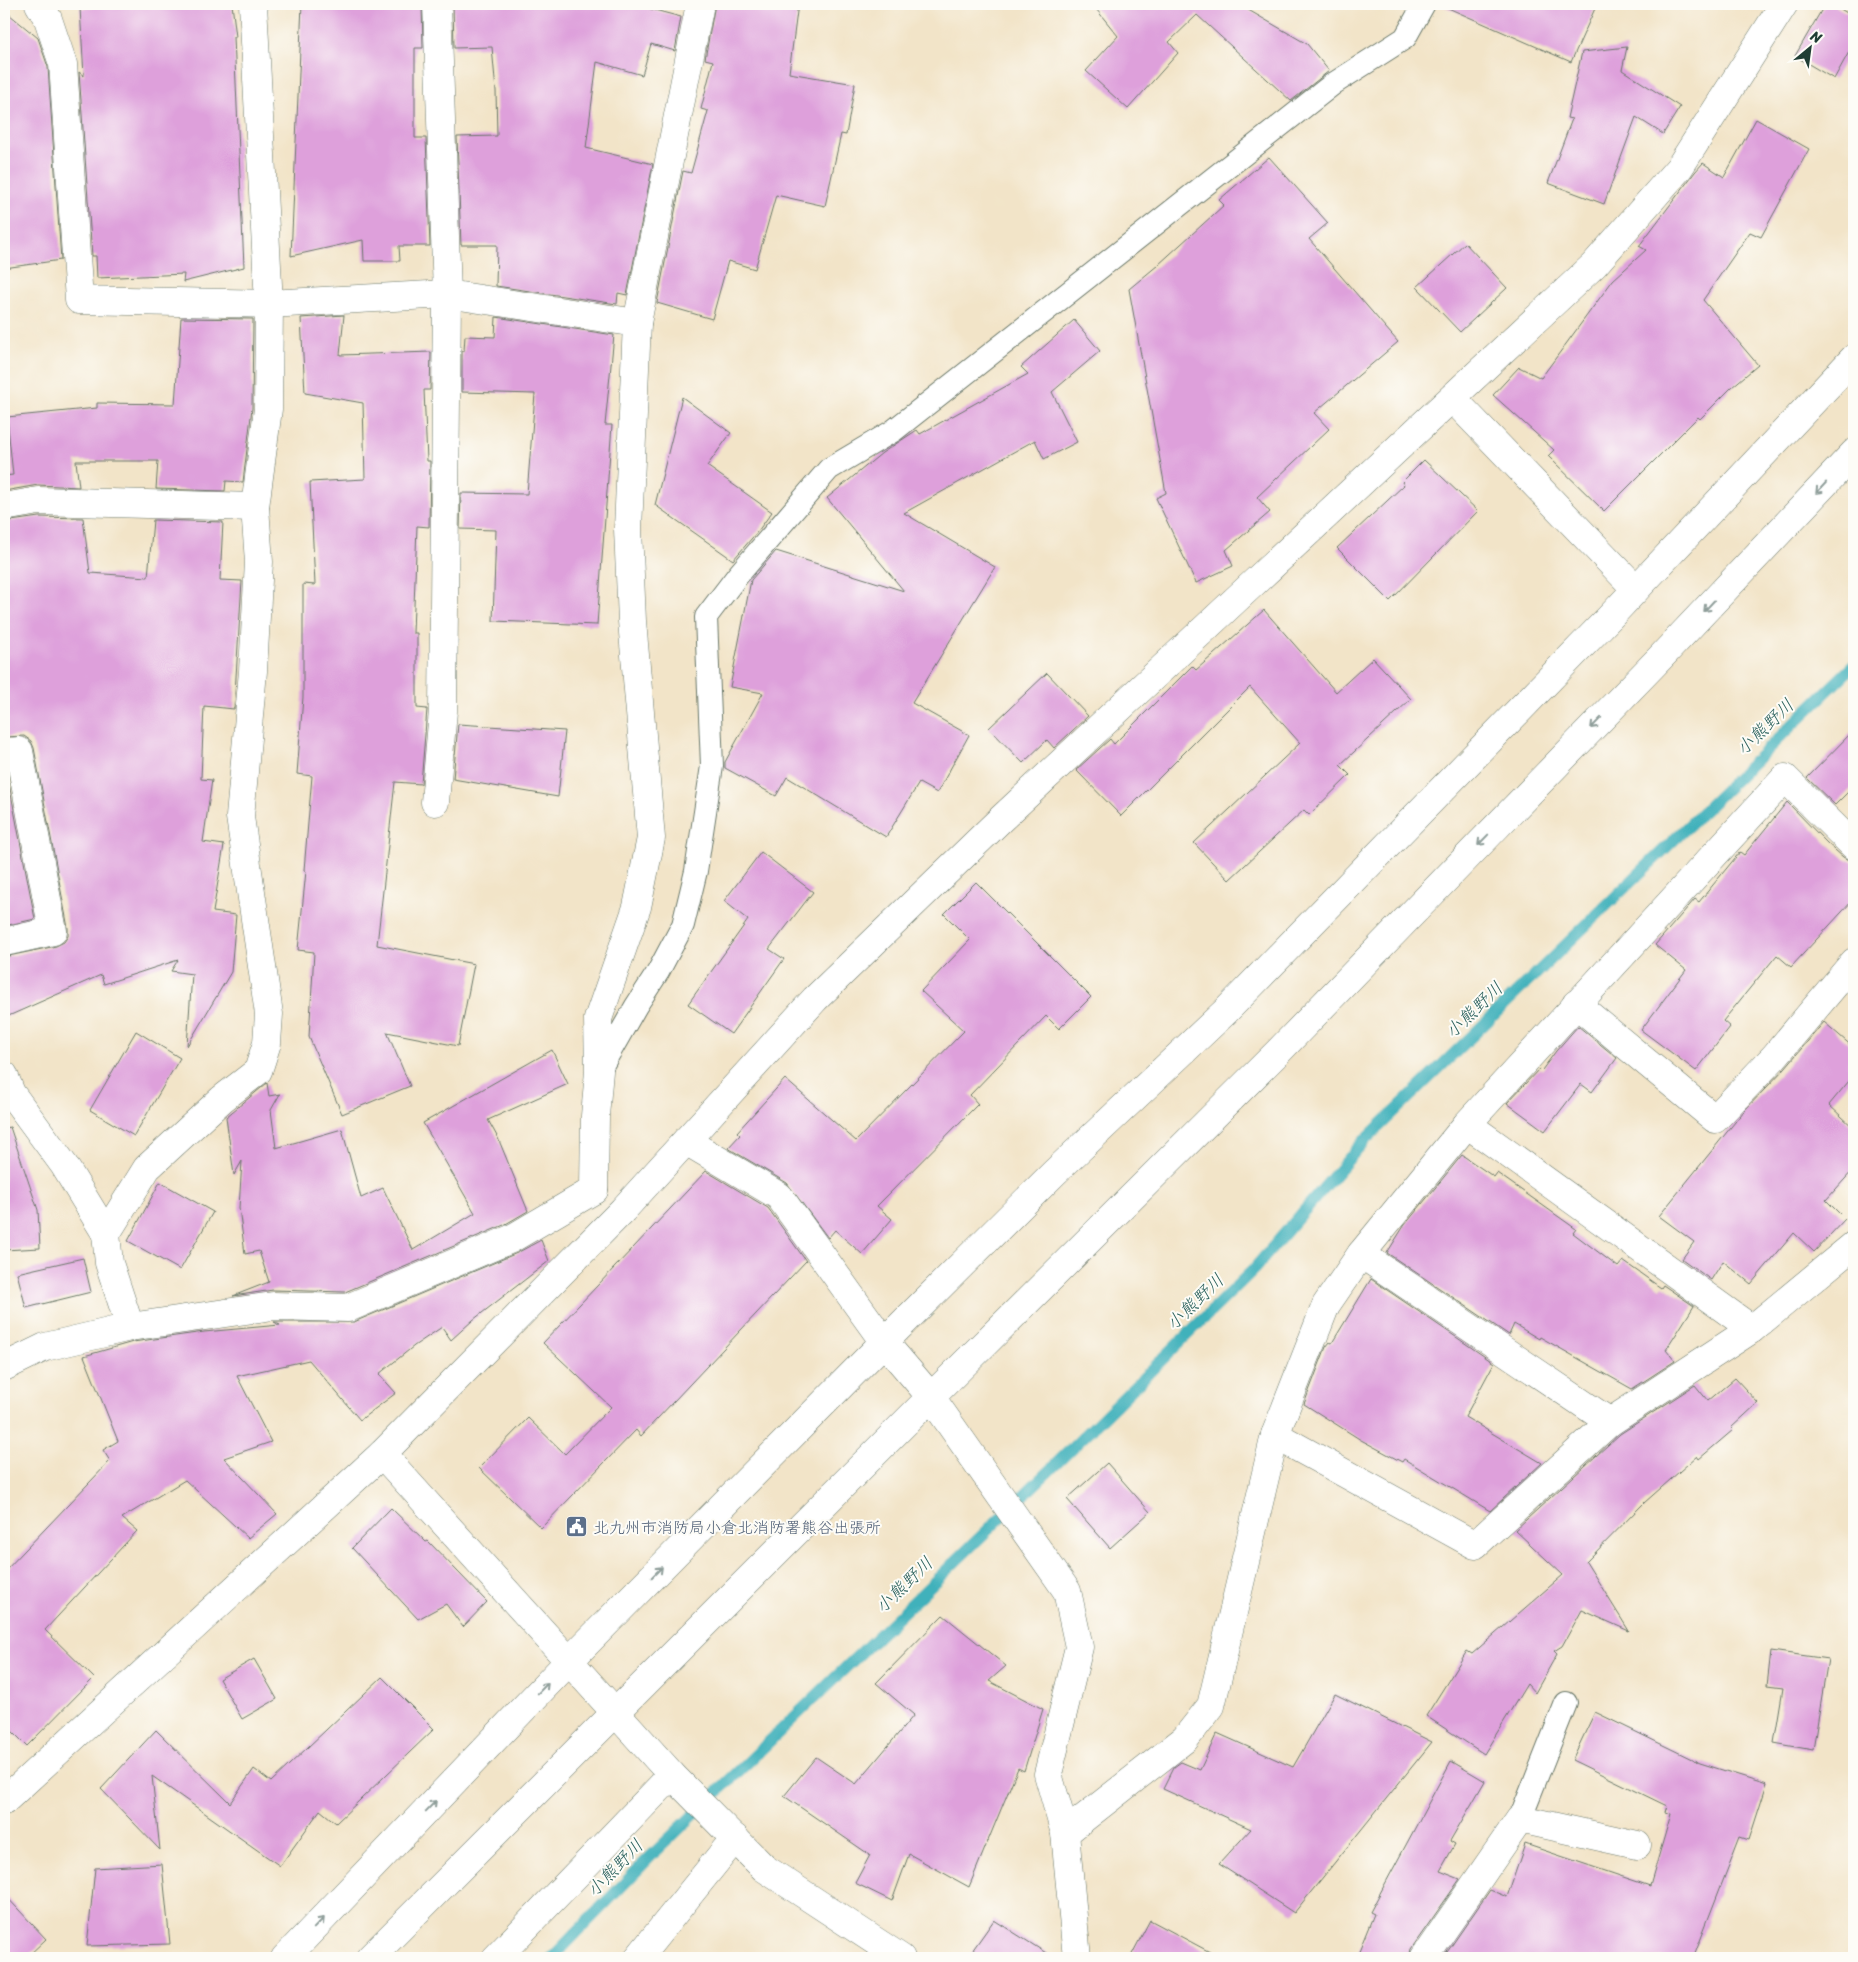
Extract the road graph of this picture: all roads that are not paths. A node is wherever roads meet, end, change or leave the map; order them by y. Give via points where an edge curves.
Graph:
1 (39, 4) edge
2 (253, 4) edge
3 (437, 4) edge
4 (700, 4) edge
5 (1424, 4) edge
6 (1784, 4) edge
7 (446, 294) junction
8 (269, 304) junction
9 (637, 323) junction
10 (1854, 358) edge
11 (1453, 399) junction
12 (1854, 453) edge
13 (4, 507) edge
14 (255, 507) junction
15 (1636, 589) junction
16 (4, 753) edge
17 (435, 802) dead end
18 (1854, 846) edge
19 (4, 942) edge
20 (1854, 962) edge
21 (1576, 1004) junction
22 (599, 1071) junction
23 (4, 1075) edge
24 (1467, 1124) junction
25 (686, 1141) junction
26 (594, 1190) junction
27 (623, 1210) junction
28 (106, 1234) junction
29 (1854, 1245) edge
30 (1361, 1254) junction
31 (130, 1327) junction
32 (1752, 1329) junction
33 (884, 1342) junction
34 (4, 1367) edge
35 (931, 1396) junction
36 (1610, 1422) junction
37 (1275, 1435) junction
38 (382, 1454) junction
39 (569, 1661) junction
40 (1566, 1703) dead end
41 (616, 1712) junction
42 (672, 1774) junction
43 (4, 1801) edge
44 (1520, 1819) junction
45 (1065, 1834) junction
46 (735, 1838) junction
47 (1637, 1845) dead end
48 (285, 1958) edge
49 (370, 1958) edge
50 (496, 1958) edge
51 (638, 1958) edge
52 (901, 1958) edge
53 (1077, 1958) edge
54 (1424, 1958) edge

1 - 8 street via 48,19 63,64 79,300
2 - 8 street
3 - 7 street
4 - 9 street
5 - 22 lane via 1405,38 1333,84 893,431 829,469 738,575 706,617 712,766 696,871 683,925
6 - 11 street via 1679,168 1594,265
7 - 8 street
7 - 9 street
7 - 17 street via 443,711
8 - 14 street via 268,409
9 - 22 street via 628,529 632,621 651,838 637,907 598,1019
10 - 15 street
11 - 15 street
11 - 25 street via 1000,820 816,999
12 -> 35 street via 1278,1052
13 - 14 street via 38,501
14 - 28 street via 259,562 254,671 240,817 269,1014 267,1043 258,1070 147,1168
15 - 33 street via 1226,1011 1054,1173
16 - 19 street via 19,751 53,931
18 - 21 street via 1785,778
20 - 21 street via 1774,1057 1715,1119
21 - 24 street
22 - 26 street via 594,1116
23 - 28 street via 11,1093 64,1165
24 - 30 street
24 - 32 street
25 - 27 street
25 - 33 street via 779,1196
26 - 27 street
26 - 31 street via 510,1239 348,1308 274,1306
27 - 38 street
28 - 31 street via 109,1263
29 - 32 street
30 - 36 street
30 - 37 street via 1326,1305
31 - 34 street via 45,1347
32 - 36 street
33 - 35 street
39 -> 33 street
35 - 41 street
35 - 45 street via 1067,1591 1079,1647 1048,1774
36 - 37 street via 1475,1546
37 - 45 street via 1211,1706 1185,1739
38 - 39 street
38 - 43 street
39 - 41 street
48 -> 39 street
40 - 44 lane
41 - 42 street
41 - 49 street
42 - 46 street
42 - 50 street
44 - 47 street
44 - 54 street
45 - 53 street
46 - 51 street
46 - 52 street via 764,1868

